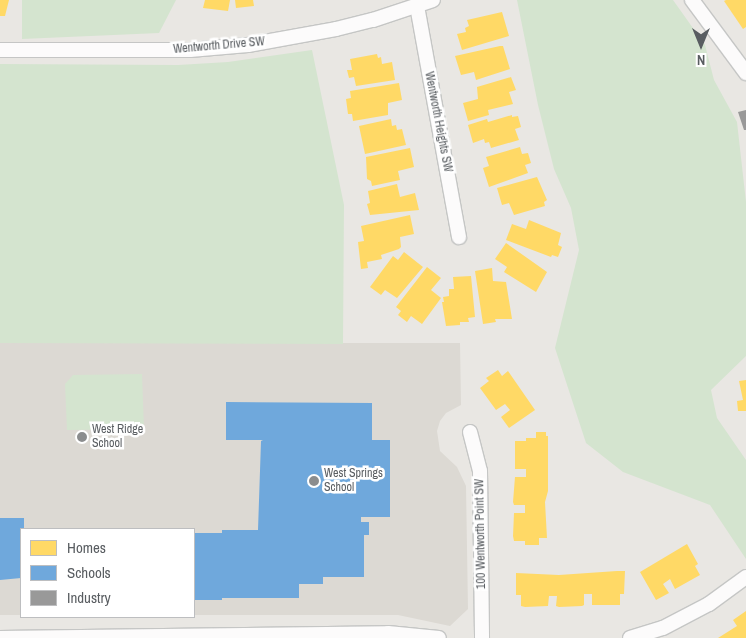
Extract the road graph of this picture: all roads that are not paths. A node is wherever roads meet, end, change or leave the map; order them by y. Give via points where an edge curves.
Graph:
1 (433, 0) edge
2 (692, 0) edge
3 (417, 6) junction
4 (0, 50) edge
5 (746, 73) edge
6 (459, 237) dead end
7 (470, 432) dead end
8 (746, 578) edge
9 (286, 637) edge
10 (0, 638) edge
11 (439, 638) edge
12 (482, 638) edge
13 (630, 638) edge

1 - 3 street, Wentworth Drive SW
2 - 5 street
3 - 4 street, Wentworth Drive SW via 328,31 248,45 190,50
3 - 6 street, Wentworth Heights SW
7 - 12 street, 100 Wentworth Point SW via 480,471
8 - 13 street via 709,604 663,628
9 - 10 street
9 - 11 street via 388,633

